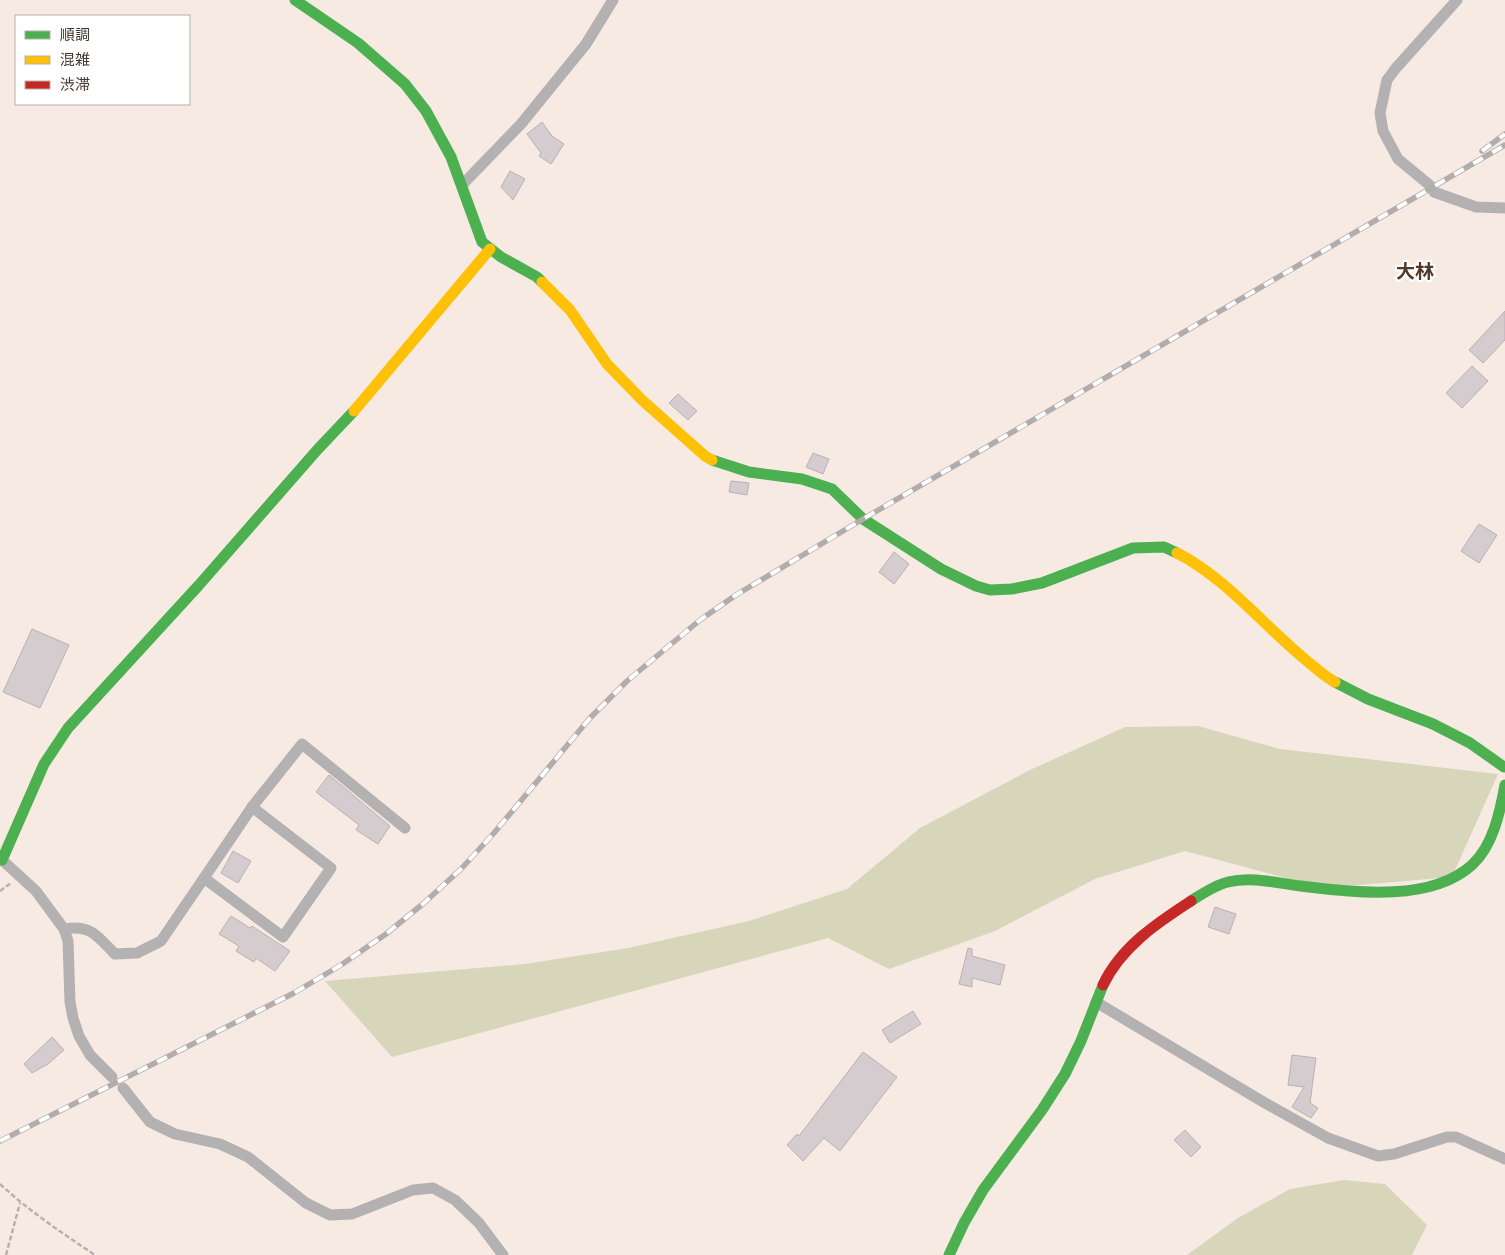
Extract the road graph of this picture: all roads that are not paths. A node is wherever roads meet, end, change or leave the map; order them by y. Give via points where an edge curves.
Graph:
1 (295, 0) edge
2 (612, 0) edge
3 (1456, 0) edge
4 (462, 185) junction
5 (1505, 208) edge
6 (490, 249) junction
7 (1505, 764) edge
8 (1505, 779) edge
9 (1504, 792) edge
10 (252, 807) junction
11 (405, 828) dead end
12 (1, 859) edge
13 (204, 878) junction
14 (64, 929) junction
15 (1096, 1002) junction
16 (112, 1077) dead end
17 (123, 1088) dead end
18 (1505, 1159) edge
19 (504, 1255) edge
20 (949, 1255) edge

1 - 4 street via 358,43 405,84 426,111
2 - 4 street via 586,44 521,124
3 - 5 street via 1387,80 1380,113 1383,131 1398,159 1434,192 1476,206
4 - 6 street via 482,242
6 - 7 street via 538,277 570,310 607,364 662,418 715,462 832,489 863,519 942,570 990,590 1042,583 1133,548 1164,547 1195,562 1332,681 1368,700 1434,724
6 - 12 street via 364,400 68,728 44,764
7 - 8 street
9 - 15 street via 1484,849 1472,865 1446,882 1413,890 1381,892 1264,882 1224,883 1139,938 1117,962
10 - 11 street via 302,744
10 - 13 street
10 - 13 street via 331,868 283,937
12 - 14 street via 36,891
13 - 14 street via 161,941 137,954 115,954 93,932 78,926
14 - 16 street via 68,941 73,1018 90,1055
15 - 18 street via 1328,1138 1378,1156 1456,1137
15 - 20 street via 1077,1051 1055,1090 975,1203
17 - 19 street via 150,1122 175,1134 220,1144 248,1156 306,1203 330,1214 352,1214 413,1190 433,1188 455,1200 479,1223

